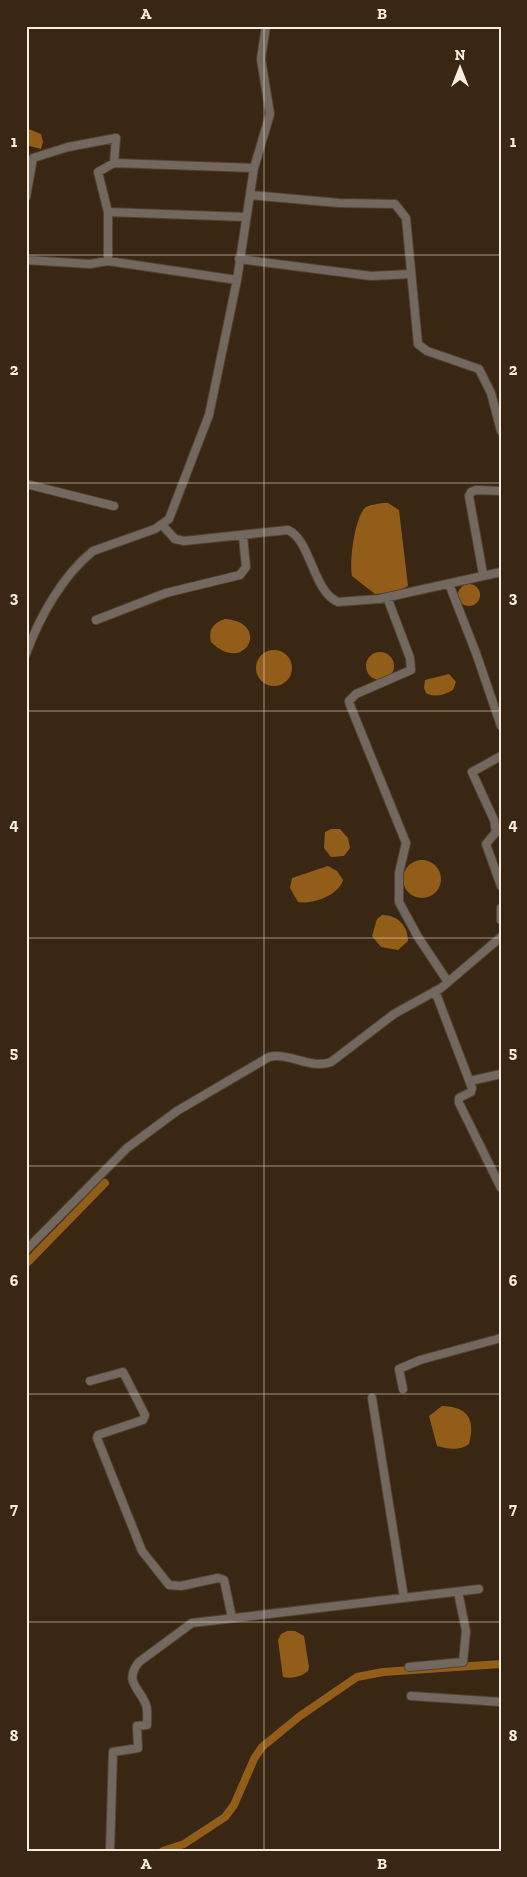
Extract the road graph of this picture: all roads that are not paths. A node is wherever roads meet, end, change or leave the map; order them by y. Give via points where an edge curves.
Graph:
1 (266, 26) edge
2 (114, 163) junction
3 (254, 168) junction
4 (250, 195) junction
5 (26, 197) edge
6 (108, 212) junction
7 (245, 216) junction
8 (239, 259) junction
9 (26, 260) edge
10 (108, 261) junction
11 (411, 274) junction
12 (237, 280) junction
13 (501, 431) edge
14 (26, 484) edge
15 (501, 491) edge
16 (114, 506) dead end
17 (165, 528) junction
18 (244, 536) junction
19 (501, 572) edge
20 (483, 574) junction
21 (449, 584) junction
22 (387, 597) junction
23 (96, 620) dead end
24 (26, 654) edge
25 (501, 726) edge
26 (501, 756) edge
27 (501, 886) edge
28 (501, 908) edge
29 (501, 920) edge
30 (501, 937) edge
31 (448, 982) junction
32 (436, 991) junction
33 (501, 1074) edge
34 (470, 1081) junction
35 (501, 1166) edge
36 (492, 1170) junction
37 (501, 1188) edge
38 (26, 1250) edge
39 (501, 1338) edge
40 (90, 1381) dead end
41 (403, 1389) dead end
42 (372, 1398) dead end
43 (479, 1589) dead end
44 (458, 1592) junction
45 (404, 1598) junction
46 (232, 1618) junction
47 (408, 1667) dead end
48 (411, 1696) dead end
49 (501, 1702) edge
50 (110, 1851) edge

1 - 3 street via 261,59 270,114
2 - 3 street
2 - 5 street via 116,138 33,158
2 - 6 street via 98,172
3 - 4 street
4 - 7 street
4 - 11 street via 395,204 406,218
6 - 7 street
6 - 10 street
7 - 8 street
8 - 11 street via 371,276
8 - 12 street
9 - 10 street via 90,264
10 - 12 street
11 - 13 street via 418,344 427,352 479,369 491,393
12 - 17 street via 208,415
14 - 16 street
15 - 20 street via 476,490 470,496
17 - 18 street via 175,539
17 - 24 street via 93,551 84,558 53,599
18 - 22 street via 275,530 288,530 297,536 334,600
18 - 23 street via 246,568 240,575 166,593
19 - 20 street
20 - 21 street
21 - 22 street
21 - 25 street
22 - 31 street via 410,658 411,670 356,694 349,701 406,843 399,873 399,902
26 - 27 street via 472,772 494,820 496,832 486,844
28 - 29 street
30 - 31 street
31 - 32 street
32 - 34 street
32 - 38 street via 394,1014 331,1062 321,1064 281,1056 269,1057 176,1111 127,1148
33 - 34 street
34 - 36 street via 471,1092 459,1098 458,1102
35 - 36 street
36 - 37 street
39 - 41 street via 420,1360 400,1369
40 - 46 street via 123,1372 145,1415 142,1420 97,1438 142,1551 169,1585 180,1586 218,1578 224,1580
42 - 45 street
43 - 44 street
44 - 45 street
44 - 47 street via 466,1631 462,1662
45 - 46 street
46 - 50 street via 192,1623 135,1668 132,1674 134,1688 147,1707 147,1725 137,1726 138,1748 113,1752
48 - 49 street

